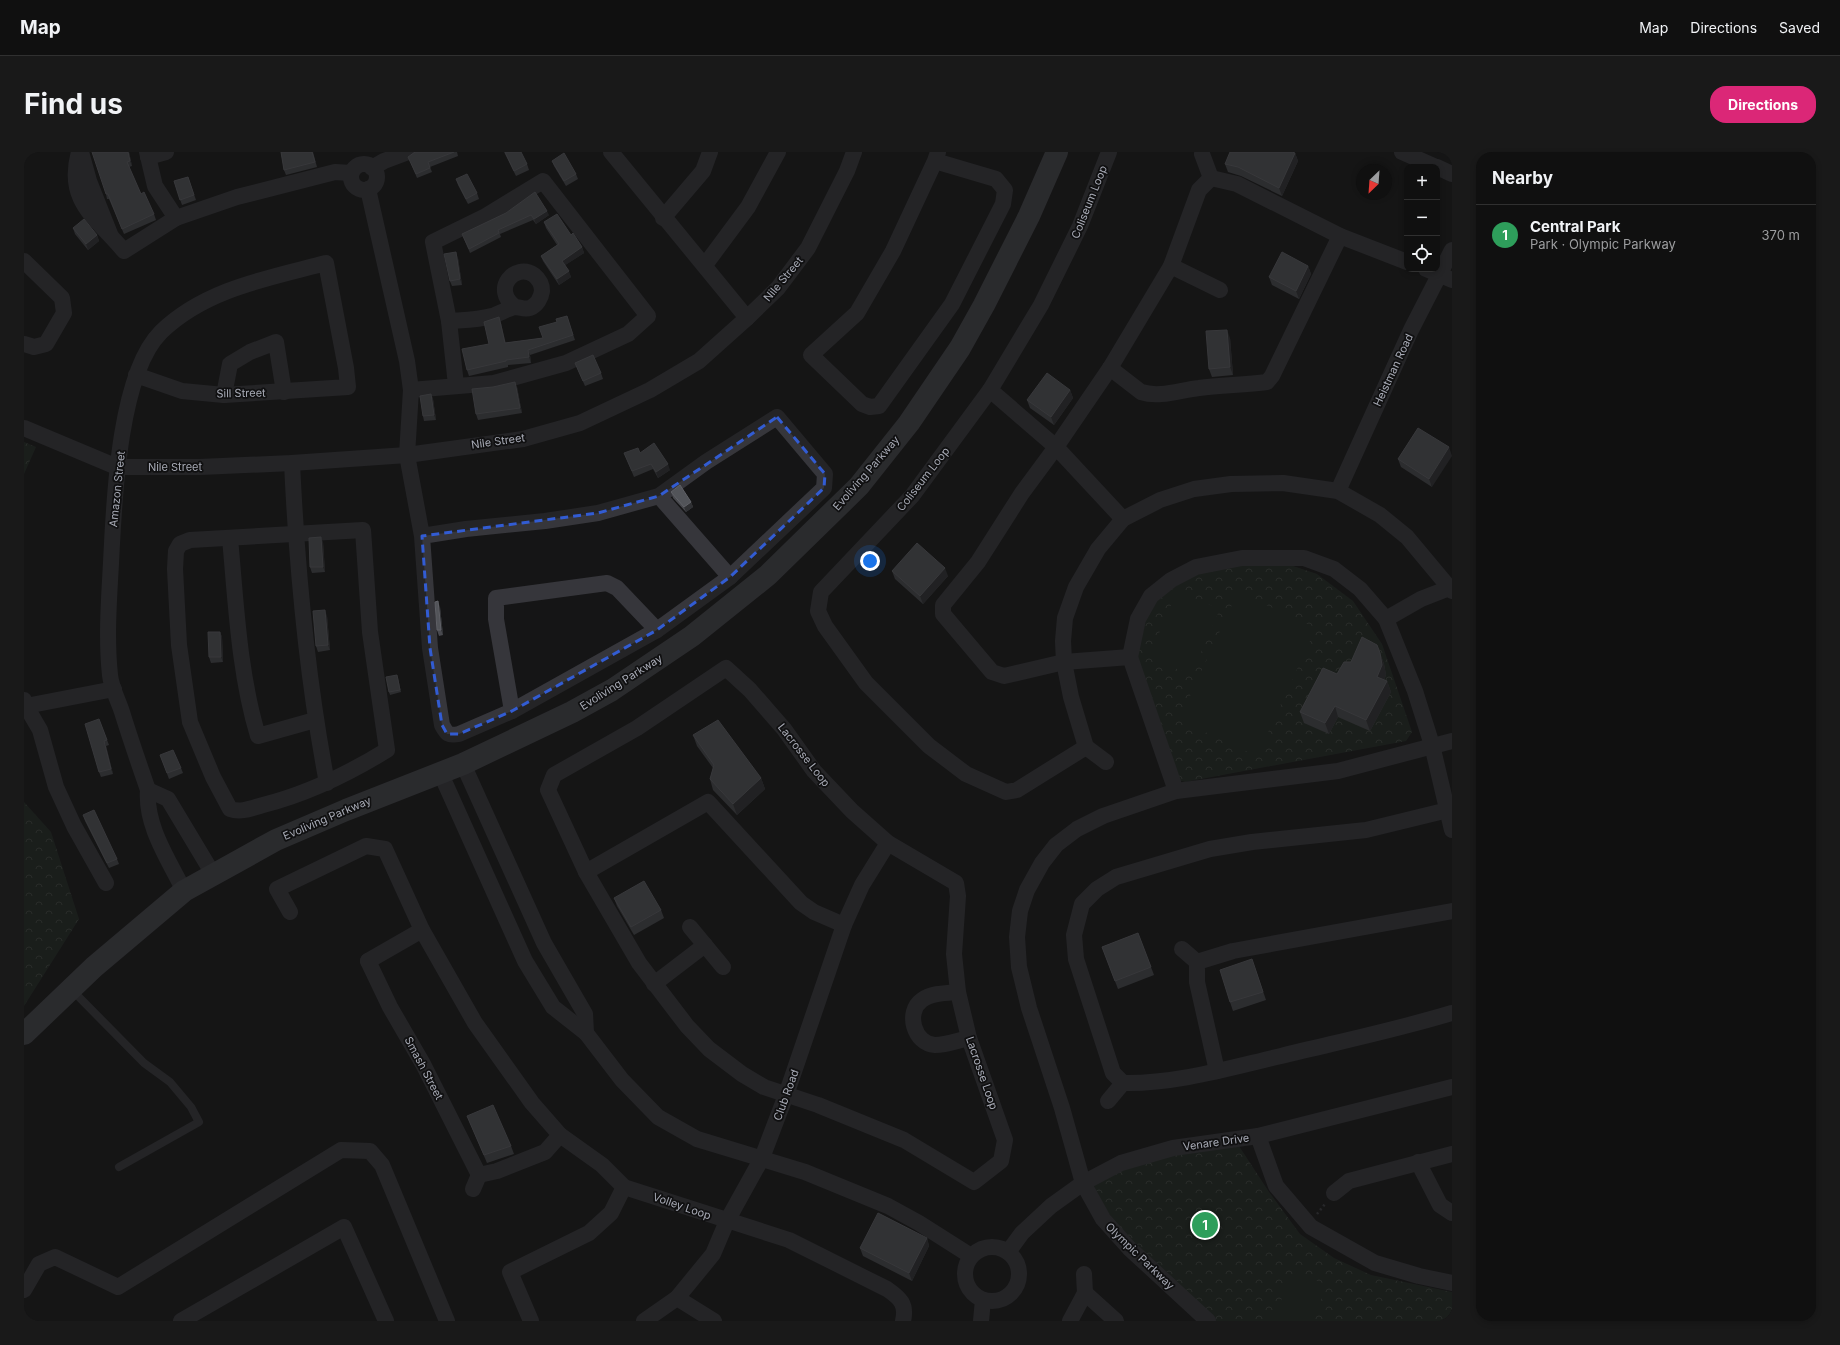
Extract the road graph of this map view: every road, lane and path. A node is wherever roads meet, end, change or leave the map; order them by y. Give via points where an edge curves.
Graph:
1 (80, 152) edge
2 (166, 152) edge
3 (611, 152) edge
4 (710, 152) edge
5 (778, 152) edge
6 (854, 152) edge
7 (1057, 152) edge
8 (1109, 152) edge
9 (1402, 152) edge
10 (402, 153) edge
11 (1202, 154) dead end
12 (148, 155) edge
13 (936, 157) edge
14 (1430, 164) edge
15 (372, 168) junction
16 (1440, 168) edge
17 (351, 173) junction
18 (1452, 174) edge
19 (1211, 178) junction
20 (368, 189) junction
21 (176, 218) junction
22 (664, 218) junction
23 (1340, 236) junction
24 (1452, 250) edge
25 (24, 261) edge
26 (1404, 261) edge
27 (705, 265) junction
28 (1171, 266) junction
29 (1439, 275) edge
30 (1220, 290) dead end
31 (515, 307) dead end
32 (747, 318) junction
33 (449, 321) junction
34 (24, 344) edge
35 (1110, 368) junction
36 (136, 375) junction
37 (456, 385) junction
38 (348, 387) joint
39 (412, 390) junction
40 (990, 390) junction
41 (284, 392) junction
42 (224, 395) junction
43 (24, 428) edge
44 (1056, 447) junction
45 (407, 455) junction
46 (292, 463) junction
47 (117, 467) junction
48 (1338, 491) junction
49 (659, 496) junction
50 (1123, 519) junction
51 (295, 533) junction
52 (422, 536) junction
53 (230, 538) junction
54 (730, 577) junction
55 (1451, 588) edge
56 (1386, 619) junction
57 (657, 630) junction
58 (1130, 658) junction
59 (1064, 662) junction
60 (114, 689) junction
61 (25, 703) edge
62 (512, 711) junction
63 (315, 720) junction
64 (1452, 741) edge
65 (1432, 745) junction
66 (1086, 747) junction
67 (1106, 762) dead end
68 (463, 764) junction
69 (440, 772) junction
70 (327, 783) junction
71 (472, 785) junction
72 (148, 790) junction
73 (1176, 791) junction
74 (450, 796) junction
75 (1449, 809) edge
76 (1452, 830) edge
77 (888, 843) junction
78 (586, 872) junction
79 (213, 874) junction
80 (514, 878) junction
81 (106, 883) dead end
82 (491, 888) junction
83 (184, 890) junction
84 (1452, 911) edge
85 (290, 912) dead end
86 (844, 925) junction
87 (690, 927) dead end
88 (422, 930) junction
89 (705, 945) junction
90 (1182, 949) dead end
91 (1198, 962) junction
92 (723, 968) dead end
93 (654, 984) junction
94 (70, 988) junction
95 (958, 992) junction
96 (1452, 1013) edge
97 (586, 1033) junction
98 (24, 1034) edge
99 (969, 1038) junction
100 (1217, 1071) junction
101 (1123, 1083) junction
102 (1452, 1087) edge
103 (786, 1095) junction
104 (1108, 1101) dead end
105 (560, 1135) junction
106 (1258, 1136) junction
107 (1452, 1154) edge
108 (762, 1158) junction
109 (1418, 1162) junction
110 (119, 1167) dead end
111 (1083, 1182) junction
112 (624, 1187) junction
113 (1334, 1193) joint
114 (1452, 1213) edge
115 (727, 1221) junction
116 (1309, 1225) junction
117 (1008, 1252) junction
118 (971, 1256) junction
119 (1084, 1274) dead end
120 (1452, 1283) edge
121 (24, 1290) edge
122 (1085, 1293) junction
123 (677, 1298) junction
124 (983, 1300) junction
125 (181, 1321) edge
126 (386, 1321) edge
127 (447, 1321) edge
128 (531, 1321) edge
129 (644, 1321) edge
130 (714, 1321) edge
131 (903, 1321) edge
132 (981, 1321) edge
133 (1070, 1321) edge
134 (1116, 1321) edge
135 (1208, 1321) edge

1 - 21 street via 76,162 76,178 84,207 124,251
2 - 12 street
3 - 22 street
4 - 22 street via 702,171
5 - 27 street via 748,207
6 - 32 street, Nile Street via 847,172 808,248 778,288
7 - 68 street, Evoliving Parkway via 1029,216 960,348 909,422 858,486 768,575 692,636 612,690
8 - 40 street, Coliseum Loop via 1080,226 1041,305
9 - 14 street
10 - 15 street
11 - 19 street
12 - 21 street via 155,186
13 - 13 street via 893,251 857,313 811,354 862,404 870,407 879,406 952,304 1003,204 1005,190 996,179
15 - 17 street via 360,164
15 - 20 street via 376,173 376,180 374,186
16 - 18 street
17 - 20 street via 354,186 361,190
17 - 21 street via 327,174 230,199
19 - 23 street via 1237,184
19 - 28 street via 1198,190
20 - 39 street
22 - 27 street
23 - 26 street
23 - 35 street via 1267,382 1199,388 1157,395 1141,392
24 - 29 street, Heistman Road
25 - 34 street via 62,298 64,313 46,344 34,347
27 - 32 street
28 - 30 street
28 - 35 street
29 - 48 street, Heistman Road via 1376,405
31 - 33 street via 491,316
32 - 45 street, Nile Street via 699,361 650,390 580,423 523,439
33 - 37 street
33 - 37 street via 433,242 484,217 543,181 648,316 628,334 566,364 494,383
35 - 44 street
36 - 38 street, Amazon Street via 149,349 176,319 214,297 250,283 326,263
36 - 42 street, Sill Street via 182,391
36 - 47 street, Amazon Street
37 - 39 street
38 - 41 street, Sill Street
39 - 45 street
40 - 44 street
40 - 66 street, Coliseum Loop via 912,496 821,592 818,611 825,626 866,683 928,746 966,774 1006,792 1017,790
41 - 42 street, Sill Street
41 - 42 street via 276,342 250,352 230,364
43 - 47 street, Nile Street
44 - 50 street
44 - 59 street via 1022,493 978,562 943,605 943,614 992,672 1004,676
45 - 46 street, Nile Street
45 - 52 street
46 - 47 street, Nile Street
46 - 51 street
47 - 60 street, Amazon Street via 108,615 110,676
48 - 50 street via 1283,483 1231,484 1194,489 1160,500
48 - 55 street via 1380,515 1407,537
49 - 52 street via 598,513
49 - 54 street
49 - 54 street via 776,417 825,474 824,488
50 - 59 street via 1098,549 1076,587 1066,618
51 - 53 street
51 - 63 street
51 - 70 street via 363,530 370,632 387,750
52 - 62 street via 430,648 442,725 450,736
53 - 63 street via 240,641 258,736
53 - 70 street via 190,540 180,544 176,551 179,645 190,722 213,777 230,809 238,812 287,799
54 - 57 street
55 - 56 street via 1421,599
56 - 58 street via 1360,589 1334,568 1304,558 1242,558 1196,567 1171,580 1151,596 1138,619
56 - 65 street via 1415,691
57 - 62 street
57 - 62 street via 617,588 607,583 496,598 496,619
58 - 59 street
58 - 73 street
59 - 66 street
60 - 61 street
60 - 72 street, Amazon Street
61 - 81 street via 40,730 56,787 74,826
63 - 70 street
64 - 65 street, Olympic Parkway
65 - 73 street, Olympic Parkway via 1338,771
65 - 75 street
66 - 67 street
68 - 69 street, Evoliving Parkway
68 - 71 street
69 - 74 street
69 - 79 street, Evoliving Parkway via 276,840
71 - 74 street
71 - 80 street
72 - 79 street via 168,799
72 - 83 street, Amazon Street via 147,805 153,828
73 - 111 street, Olympic Parkway via 1103,816 1078,829 1056,845 1042,863 1027,890 1020,911 1017,937 1023,989
74 - 82 street
75 - 76 street
75 - 101 street via 1366,830 1210,849 1116,877 1097,889 1082,904 1074,935 1076,959 1113,1073
77 - 78 street, Lacrosse Loop via 852,811 814,771 784,729 750,690 726,668 637,728 554,775 548,790
77 - 86 street, Club Road via 862,885
77 - 95 street, Lacrosse Loop via 956,883 958,896 954,954
78 - 86 street via 708,802 801,903 814,912
78 - 93 street, Lacrosse Loop
79 - 83 street, Evoliving Parkway
80 - 82 street
80 - 97 street via 544,943 585,1014
82 - 97 street via 525,961 553,1007
83 - 94 street, Evoliving Parkway
84 - 91 street via 1233,951
85 - 88 street via 277,888 366,846 378,847 385,849
86 - 103 street, Club Road
87 - 89 street
88 - 105 street via 475,1023 532,1103
88 - 105 street, Smash Street via 363,957 423,1064 476,1182 544,1152
89 - 92 street
89 - 93 street
90 - 91 street
91 - 100 street via 1197,982
93 - 103 street, Lacrosse Loop via 686,1026 709,1049 742,1074 764,1087
94 - 98 street, Evoliving Parkway
94 - 110 lane via 144,1063 170,1082 191,1107 199,1122
95 - 99 street, Lacrosse Loop
95 - 99 street via 934,994 921,1000 913,1012 913,1027 921,1039 934,1045
96 - 100 street
97 - 108 street via 622,1080 658,1117 697,1139
99 - 103 street, Lacrosse Loop via 1005,1140 1001,1161 975,1189 904,1140 825,1107
100 - 101 street via 1150,1084
101 - 104 street
102 - 106 street, Venare Drive
103 - 108 street, Club Road
105 - 112 street via 602,1166
106 - 111 street, Venare Drive via 1173,1148 1144,1155
106 - 116 street via 1276,1186
107 - 109 street
108 - 115 street, Club Road
108 - 118 street via 888,1206
109 - 113 street via 1349,1181
109 - 114 street via 1440,1205
111 - 117 street, Venare Drive via 1051,1206 1022,1233
111 - 135 street, Olympic Parkway via 1102,1219 1129,1248
112 - 115 street, Volley Loop
112 - 128 street via 611,1214 589,1233 507,1267
113 - 116 path
115 - 123 street, Club Road via 713,1254
115 - 131 street, Volley Loop via 789,1240 887,1289 898,1297 905,1310
116 - 120 street via 1375,1263
117 - 118 street via 988,1247
117 - 124 street via 1019,1270 1014,1290 1000,1300
118 - 124 street via 966,1264 965,1281 969,1290
119 - 122 street
121 - 127 street via 39,1264 55,1257 118,1287 341,1150 359,1150 370,1151 382,1165
122 - 133 street
122 - 134 street
123 - 129 street, Club Road
123 - 130 street
124 - 132 street
125 - 126 street via 344,1227

